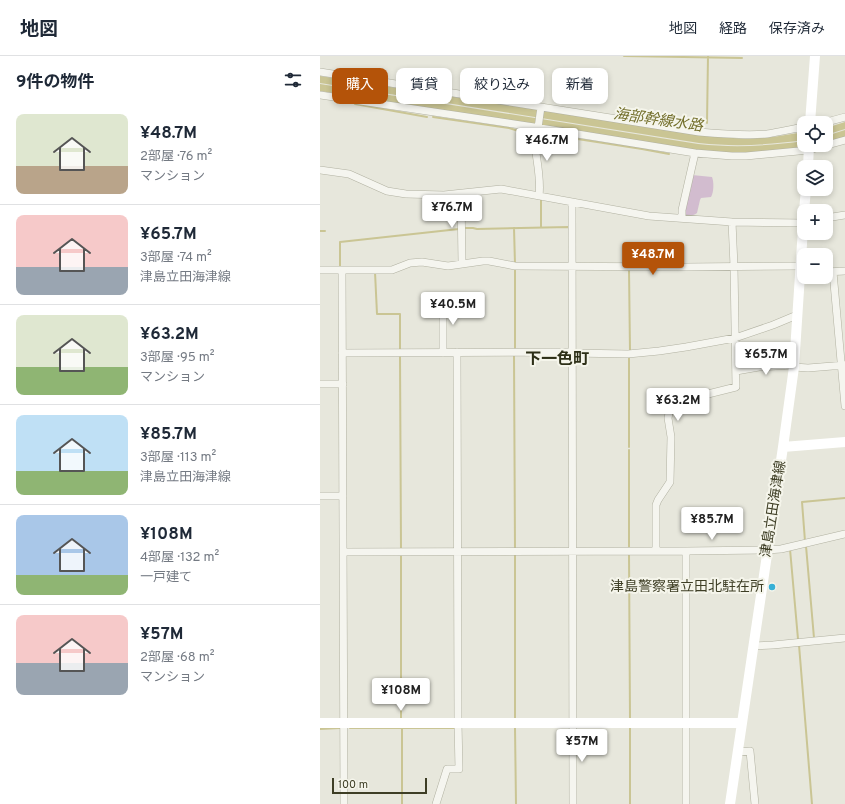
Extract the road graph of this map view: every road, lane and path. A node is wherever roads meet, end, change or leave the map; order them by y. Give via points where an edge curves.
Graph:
1 (815, 56) edge
2 (320, 72) edge
3 (320, 95) edge
4 (541, 108) junction
5 (811, 116) edge
6 (845, 117) edge
7 (833, 120) edge
8 (537, 127) junction
9 (797, 128) edge
10 (845, 140) edge
11 (833, 143) edge
12 (797, 150) edge
13 (695, 153) junction
14 (320, 170) edge
15 (461, 194) junction
16 (539, 196) junction
17 (572, 202) junction
18 (845, 215) edge
19 (833, 217) edge
20 (682, 218) junction
21 (797, 218) edge
22 (732, 222) junction
23 (462, 264) junction
24 (572, 266) junction
25 (734, 266) junction
26 (320, 270) edge
27 (342, 270) junction
28 (845, 271) edge
29 (797, 272) edge
30 (833, 272) edge
31 (800, 284) edge
32 (832, 284) edge
33 (443, 300) dead end
34 (797, 315) junction
35 (735, 338) junction
36 (443, 352) junction
37 (457, 352) junction
38 (342, 353) junction
39 (572, 353) junction
40 (843, 365) edge
41 (794, 366) junction
42 (736, 371) junction
43 (320, 384) edge
44 (342, 384) junction
45 (845, 406) edge
46 (845, 442) edge
47 (783, 447) junction
48 (320, 496) edge
49 (343, 496) junction
50 (845, 534) edge
51 (767, 550) junction
52 (572, 551) junction
53 (656, 551) junction
54 (686, 551) junction
55 (343, 552) junction
56 (458, 552) junction
57 (845, 638) edge
58 (753, 646) junction
59 (320, 723) edge
60 (344, 723) junction
61 (458, 723) junction
62 (573, 723) junction
63 (686, 723) junction
64 (742, 723) junction
65 (738, 752) junction
66 (344, 804) edge
67 (436, 804) edge
68 (573, 804) edge
69 (686, 804) edge
70 (730, 804) edge
71 (755, 804) edge

1 - 5 main road
2 - 4 street
3 - 8 street
4 - 8 street
4 - 9 street via 722,134 767,134
6 - 7 street
8 - 13 street
8 - 16 street via 534,137 541,185
10 - 11 street
12 - 13 street via 746,156
13 - 20 street
14 - 15 street via 349,174 387,191 418,195
15 - 16 street via 501,189
15 - 23 street
16 - 17 street
17 - 20 street via 649,216
17 - 24 street
18 - 19 street
20 - 22 street
21 - 22 street
22 - 25 street
23 - 24 street via 489,261 515,266
23 - 27 street via 448,266 422,262 410,263 392,270
24 - 25 street
24 - 39 street
25 - 29 street
25 - 35 street
26 - 27 street
27 - 38 street
28 - 30 street
31 - 34 main road, 津島立田海津線
32 - 40 street
33 - 36 street
34 - 35 street
34 - 41 main road, 津島立田海津線
35 - 39 street via 628,354
35 - 42 street
36 - 37 street
36 - 38 street
37 - 39 street
37 - 56 street
38 - 44 street
39 - 52 street
40 - 41 street via 808,368
40 - 45 street
41 - 42 street via 759,367
41 - 47 main road, 津島立田海津線
42 - 53 street via 736,387 684,400 669,413 671,477 656,505
43 - 44 street
44 - 49 street
46 - 47 main road
47 - 51 main road, 津島立田海津線
48 - 49 street
49 - 55 street
50 - 51 street
51 - 54 street
51 - 58 main road, 津島立田海津線
52 - 53 street
52 - 56 street
52 - 62 street
53 - 54 street
54 - 63 street
55 - 56 street
55 - 60 street
56 - 61 street
57 - 58 street
58 - 64 main road, 津島立田海津線
59 - 60 main road
60 - 61 main road
60 - 66 street
61 - 62 main road
61 - 67 street via 459,769 447,769
62 - 63 main road
62 - 68 street
63 - 64 main road
63 - 69 street
64 - 65 main road, 津島立田海津線
65 - 70 main road, 津島立田海津線
65 - 71 street via 750,751

